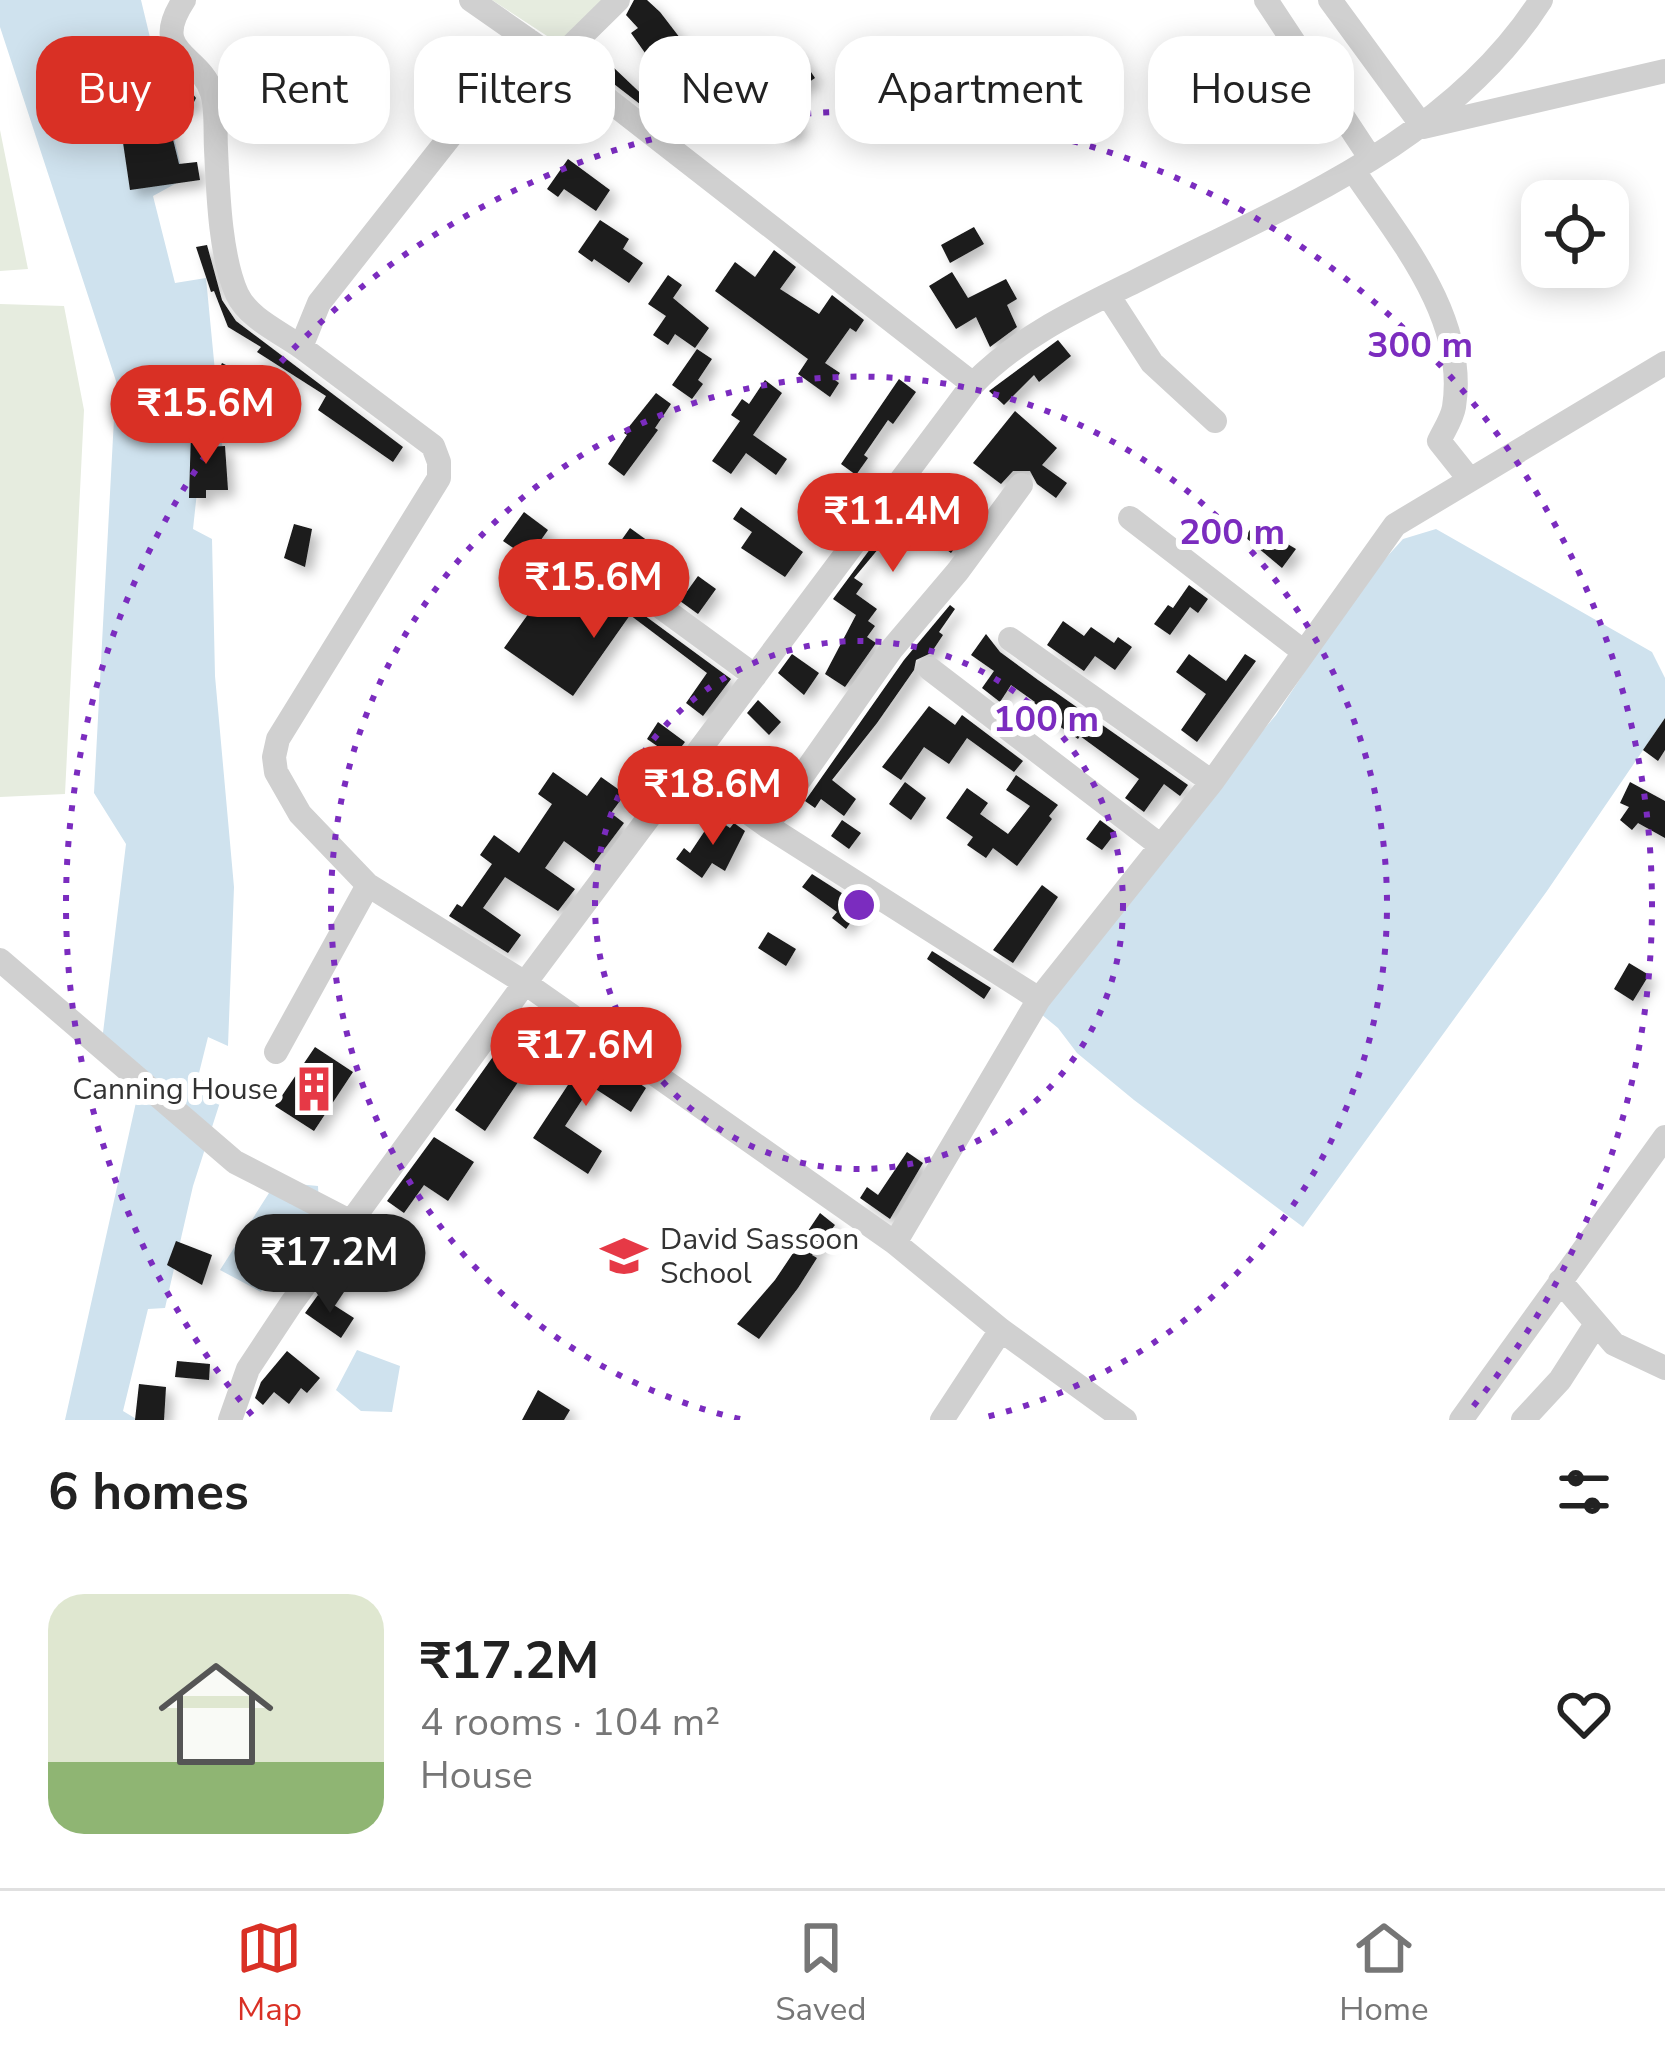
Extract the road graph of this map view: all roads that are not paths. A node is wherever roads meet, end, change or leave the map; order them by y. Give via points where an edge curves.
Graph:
1 (184, 0) edge
2 (471, 0) edge
3 (618, 0) edge
4 (1266, 0) edge
5 (1330, 0) edge
6 (1541, 0) edge
7 (523, 36) edge
8 (581, 36) edge
9 (1665, 70) edge
10 (615, 106) edge
11 (1423, 127) junction
12 (445, 144) edge
13 (1362, 165) junction
14 (1108, 295) junction
15 (301, 347) junction
16 (1665, 363) edge
17 (973, 384) junction
18 (1215, 421) dead end
19 (1470, 480) junction
20 (1021, 484) dead end
21 (1130, 518) dead end
22 (587, 553) dead end
23 (1010, 639) dead end
24 (1304, 652) junction
25 (930, 669) dead end
26 (755, 676) junction
27 (687, 769) junction
28 (1212, 782) junction
29 (767, 826) junction
30 (1160, 846) junction
31 (368, 885) junction
32 (0, 960) edge
33 (525, 983) junction
34 (1039, 999) junction
35 (277, 1052) dead end
36 (1665, 1137) edge
37 (353, 1222) junction
38 (896, 1243) junction
39 (1560, 1281) junction
40 (1596, 1324) junction
41 (1001, 1330) junction
42 (1665, 1368) edge
43 (230, 1420) edge
44 (942, 1420) edge
45 (1125, 1420) edge
46 (1461, 1420) edge
47 (1523, 1420) edge

1 - 15 street via 171,32 212,93 233,283 251,312
2 - 7 street
3 - 8 street
4 - 13 street
5 - 11 street
6 - 11 street via 1514,43
9 - 11 street
10 - 17 street
11 - 13 street
12 - 15 street via 319,304
13 - 14 street
13 - 19 street via 1423,273 1451,344 1454,411 1439,441
14 - 17 street via 1022,341
14 - 18 street via 1152,363
15 - 31 street via 433,446 439,462 428,498 274,757 310,827
16 - 19 street
17 - 26 street
19 - 24 street via 1395,525
20 - 29 street
21 - 24 street
22 - 26 street
23 - 28 street
24 - 28 street
25 - 30 street
26 - 27 street
27 - 29 street
27 - 33 street
28 - 30 street
29 - 34 street
30 - 34 street
31 - 33 street
31 - 35 street
32 - 37 street via 235,1162
33 - 37 street
33 - 38 street
34 - 38 street
36 - 39 street
37 - 43 street via 248,1369
38 - 41 street
39 - 40 street
39 - 46 street
40 - 42 street via 1629,1354
40 - 47 street
41 - 44 street
41 - 45 street

